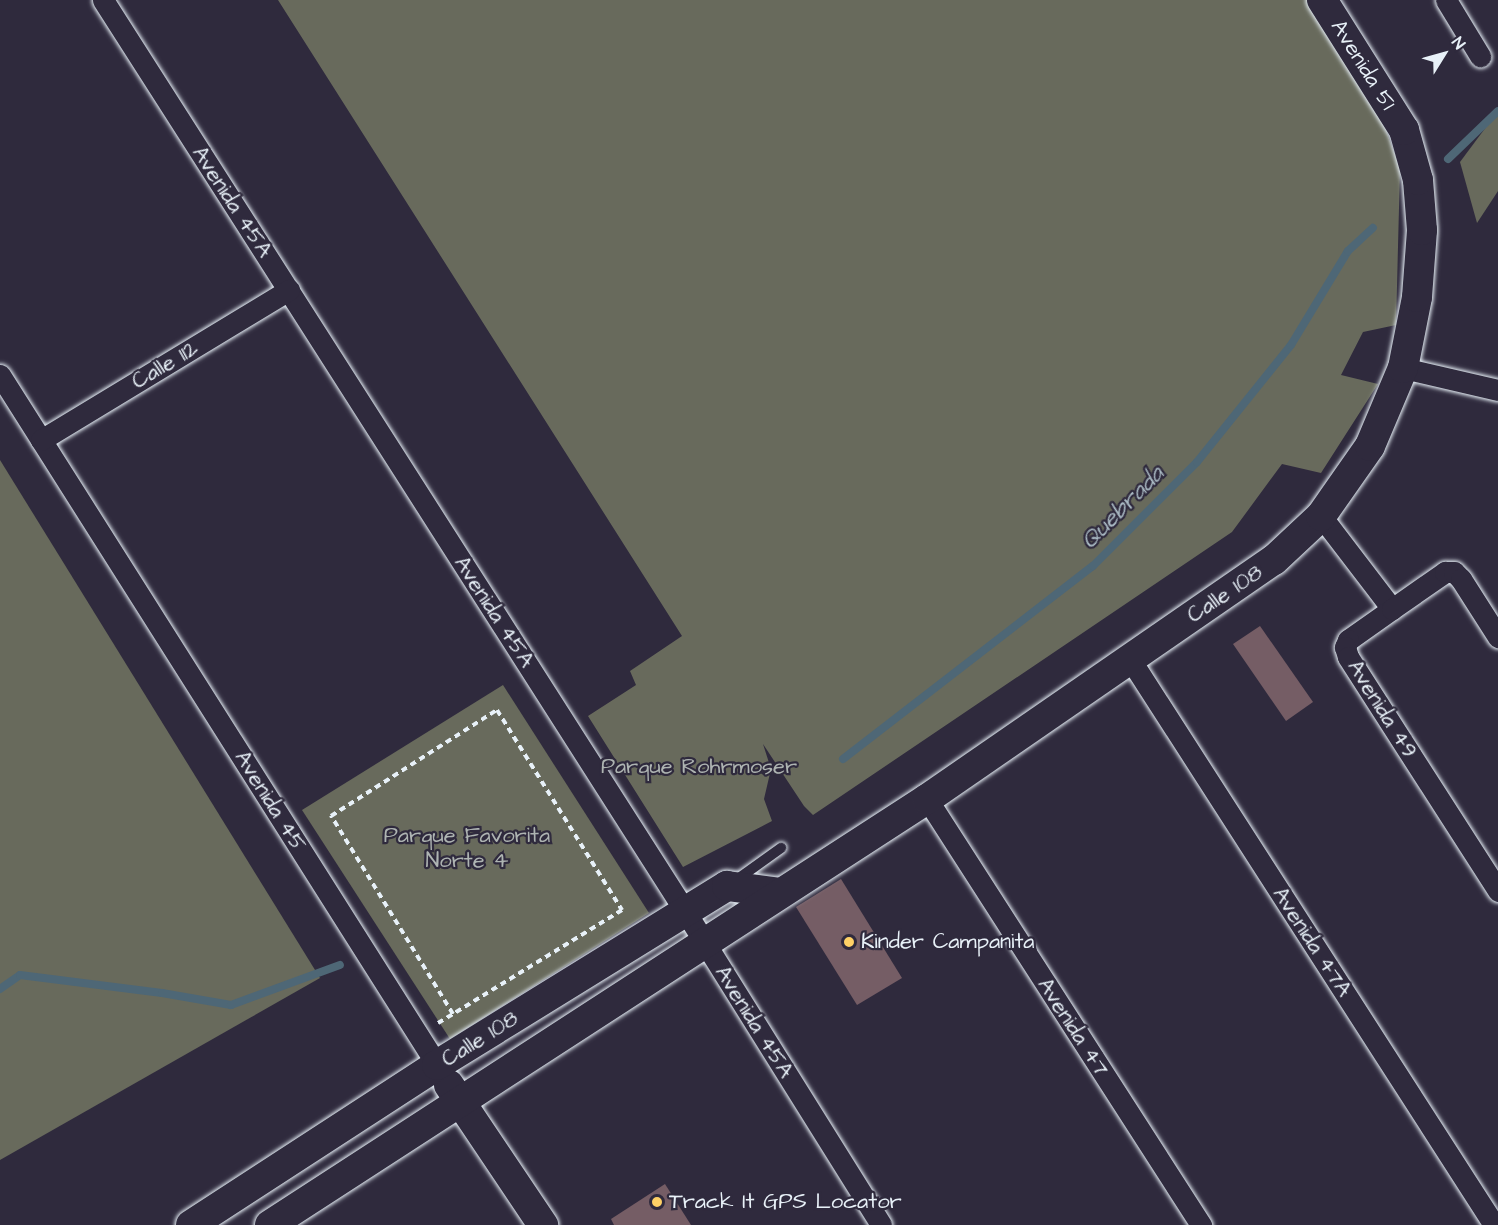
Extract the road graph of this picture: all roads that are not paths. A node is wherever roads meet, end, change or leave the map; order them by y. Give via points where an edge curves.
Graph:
1 (104, 0) edge
2 (1322, 0) edge
3 (1446, 0) edge
4 (1480, 56) dead end
5 (1404, 130) joint
6 (289, 290) junction
7 (1403, 368) junction
8 (0, 375) edge
9 (1498, 390) edge
10 (41, 440) junction
11 (1321, 516) junction
12 (1392, 609) junction
13 (1498, 637) edge
14 (1130, 659) junction
15 (927, 799) junction
16 (781, 849) dead end
17 (727, 886) junction
18 (1498, 891) edge
19 (780, 893) junction
20 (686, 911) junction
21 (705, 944) junction
22 (436, 1065) junction
23 (459, 1101) junction
24 (191, 1225) edge
25 (270, 1225) edge
26 (543, 1225) edge
27 (882, 1225) edge
28 (1201, 1225) edge
29 (1494, 1225) edge

1 - 6 street, Avenida 45A
2 - 5 main road, Avenida 51
3 - 4 street
5 - 7 main road, Calle 108 via 1418,180 1422,230 1417,297
6 - 10 street, Calle 112
6 - 20 street, Avenida 45A
7 - 9 street
7 - 11 main road, Calle 108 via 1370,446
8 - 10 street, Avenida 45
10 - 22 street, Avenida 45
11 - 12 street
11 - 14 main road, Calle 108 via 1274,560
12 - 13 street via 1445,572 1454,573
12 - 18 street, Avenida 49 via 1348,640 1348,657
14 - 15 main road, Calle 108
14 - 29 street, Avenida 47A
15 - 19 main road, Calle 108
15 - 28 street, Avenida 47
16 - 17 lane
17 - 19 main road
17 - 20 main road, Calle 108
19 - 21 main road, Calle 108
20 - 21 street, Avenida 45A
20 - 22 main road, Calle 108
21 - 23 main road, Calle 108
21 - 27 street, Avenida 45A
22 - 23 main road, Avenida 45
22 - 24 main road, Calle 108
23 - 25 main road, Calle 108
23 - 26 main road, Avenida 45

